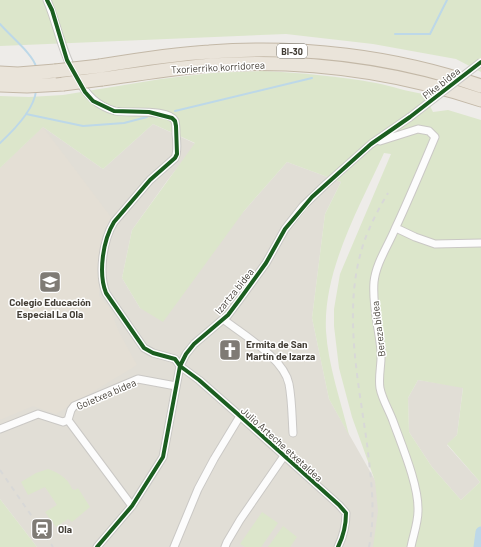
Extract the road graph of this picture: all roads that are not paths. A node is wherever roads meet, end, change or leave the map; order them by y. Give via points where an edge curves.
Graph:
1 (47, 0) edge
2 (481, 62) edge
3 (0, 73) edge
4 (0, 85) edge
5 (481, 86) edge
6 (481, 100) edge
7 (410, 117) joint
8 (371, 144) junction
9 (396, 228) junction
10 (481, 243) edge
11 (223, 319) junction
12 (180, 366) junction
13 (176, 386) junction
14 (240, 416) junction
15 (68, 420) junction
16 (0, 429) edge
17 (294, 433) dead end
18 (284, 456) junction
19 (132, 506) junction
20 (97, 547) edge
21 (174, 547) edge
22 (225, 547) edge
23 (338, 547) edge
24 (411, 547) edge

1 - 12 street, Julio Arteche etxetaldea via 67,60 85,92 94,101 114,111 149,112 166,116 174,121 176,126 175,158 150,180 110,229 103,258 102,276 106,293 144,348 175,359
2 - 7 street, Pike bidea, bridge
3 - 5 highway, Txorierriko korridorea / BI-30, bridge via 56,71 209,52 300,51 364,57 450,76
4 - 6 highway, Txorierriko korridorea / BI-30, bridge via 62,84 210,65 299,65 393,76
7 - 8 street, Izartza bidea
8 - 9 street, Bereza bidea via 418,129 429,131 435,137
8 - 11 street, Izartza bidea via 303,206 285,229 256,278
9 - 10 street via 415,238 435,244
9 - 24 street, Bereza bidea via 378,266 374,281 374,305 380,339 382,363 379,377 382,397 390,411 417,494 418,513
11 - 12 street, Izartza bidea via 194,344
11 - 17 street via 270,354 285,372 289,384
12 - 13 street, Izartza bidea
12 - 14 street, Julio Arteche etxetaldea
13 - 15 street, Goietxea bidea via 138,379 74,406
13 - 19 street, Izartza bidea via 163,457
14 - 18 street, Julio Arteche etxetaldea
14 - 21 street, Julio Arteche etxetaldea via 198,489
15 - 16 street, Goietxea bidea via 63,422 38,414
15 - 19 street, Goietxea bidea
18 - 22 street, Julio Arteche etxetaldea via 240,520
18 - 23 street, Julio Arteche etxetaldea via 346,513 346,526
19 - 20 street, Izartza bidea

